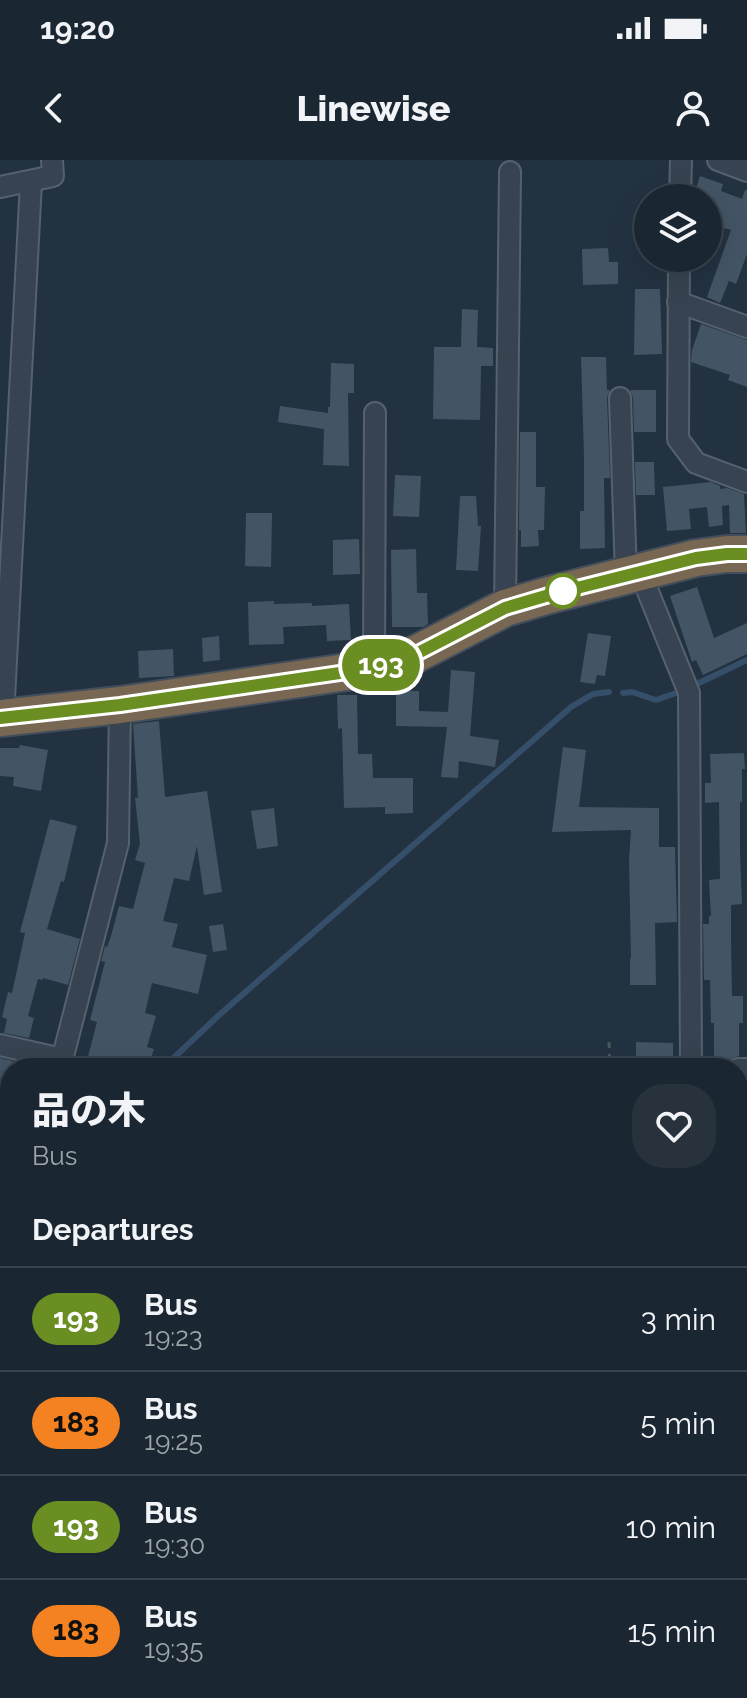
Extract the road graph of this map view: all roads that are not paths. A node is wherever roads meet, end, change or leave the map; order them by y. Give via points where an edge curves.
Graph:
1 (52, 160) edge
2 (681, 160) edge
3 (718, 160) edge
4 (747, 171) edge
5 (510, 172) dead end
6 (31, 182) junction
7 (680, 184) edge
8 (0, 187) edge
9 (679, 272) edge
10 (678, 302) junction
11 (747, 327) edge
12 (620, 398) dead end
13 (375, 413) dead end
14 (747, 482) edge
15 (747, 554) edge
16 (633, 574) junction
17 (505, 608) junction
18 (374, 668) junction
19 (120, 705) junction
20 (2, 718) edge
21 (0, 1045) edge
22 (42, 1058) edge
23 (63, 1058) edge
24 (691, 1058) edge

1 - 6 street via 53,176
2 - 7 street
3 - 4 street
5 - 17 street
6 - 8 street
6 - 20 street
9 - 10 street
10 - 11 street
10 - 14 street via 678,439 696,463
12 - 16 street
13 - 18 street
15 - 16 highway via 696,558
16 - 17 highway
16 - 24 street via 689,693
17 - 18 highway via 414,655
18 - 19 highway
19 - 20 highway
19 - 23 street via 118,843
21 - 22 street

